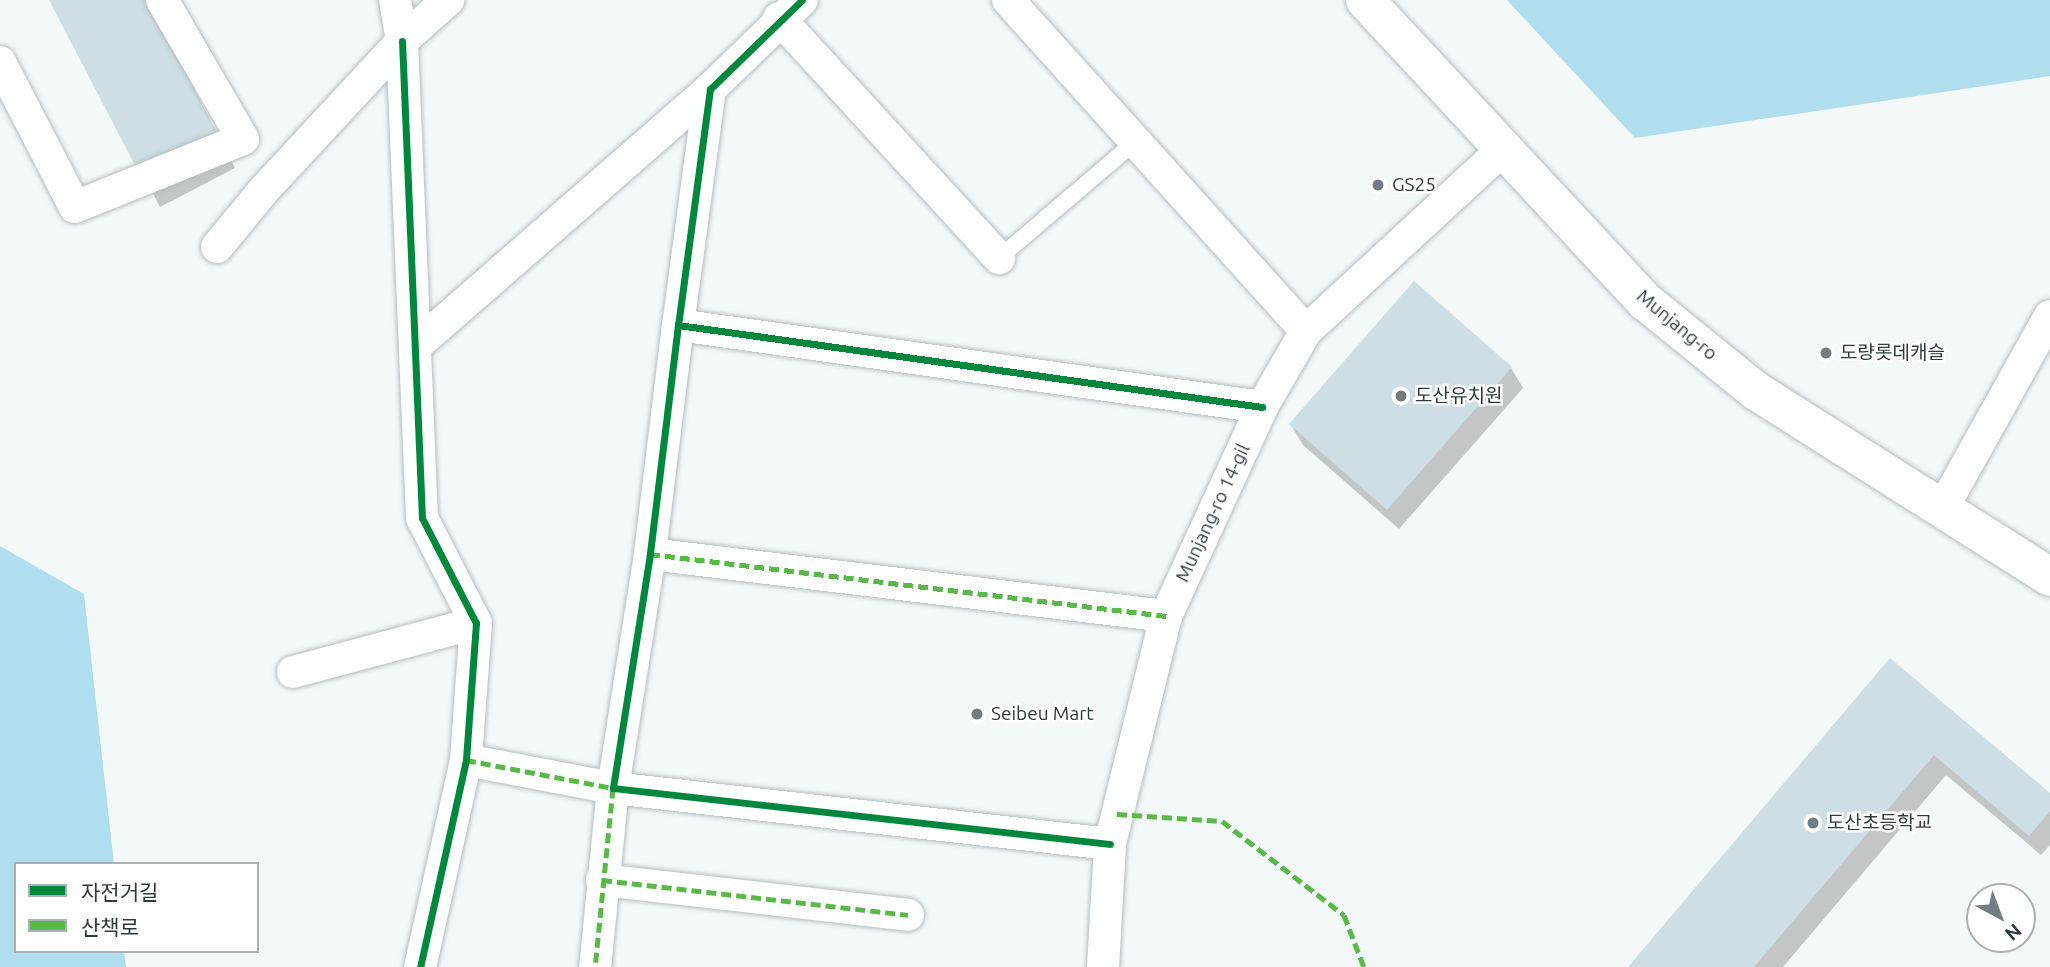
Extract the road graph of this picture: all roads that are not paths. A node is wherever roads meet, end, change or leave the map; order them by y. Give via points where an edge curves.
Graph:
1 (162, 0) edge
2 (395, 0) edge
3 (448, 0) edge
4 (1008, 0) edge
5 (1365, 0) edge
6 (791, 9) edge
7 (402, 41) junction
8 (0, 62) edge
9 (710, 89) junction
10 (243, 139) junction
11 (1135, 142) junction
12 (1502, 150) junction
13 (264, 190) junction
14 (217, 247) dead end
15 (999, 258) joint
16 (2050, 316) edge
17 (678, 325) junction
18 (1306, 331) junction
19 (418, 344) junction
20 (1262, 407) junction
21 (1942, 509) junction
22 (650, 554) junction
23 (2050, 577) edge
24 (1166, 616) junction
25 (476, 623) junction
26 (293, 672) dead end
27 (466, 760) junction
28 (613, 788) junction
29 (1110, 844) junction
30 (603, 880) junction
31 (908, 915) dead end
32 (420, 967) edge
33 (595, 967) edge
34 (1103, 967) edge

1 - 10 street
2 - 7 street
3 - 7 street
4 - 11 street
5 - 12 street, Munjang-ro
6 - 9 street
6 - 15 street
7 - 13 street
7 - 19 street
8 - 10 street via 75,207
9 - 17 street
9 - 19 street
10 - 13 street
11 - 15 lane
11 - 18 street
12 - 18 street, Munjang-ro 14-gil
12 - 21 street, Munjang-ro via 1646,302 1756,391
13 - 14 street
16 - 21 street
17 - 20 street
17 - 22 street
18 - 20 street, Munjang-ro 14-gil
19 - 25 street via 422,518
20 - 24 street, Munjang-ro 14-gil
21 - 23 street, Munjang-ro
22 - 24 street
22 - 28 street
24 - 29 street, Munjang-ro 14-gil
25 - 26 street
25 - 27 street
27 - 28 street
27 - 32 street
28 - 29 street
28 - 30 street
29 - 34 street, Munjang-ro 14-gil
30 - 31 street
30 - 33 street

